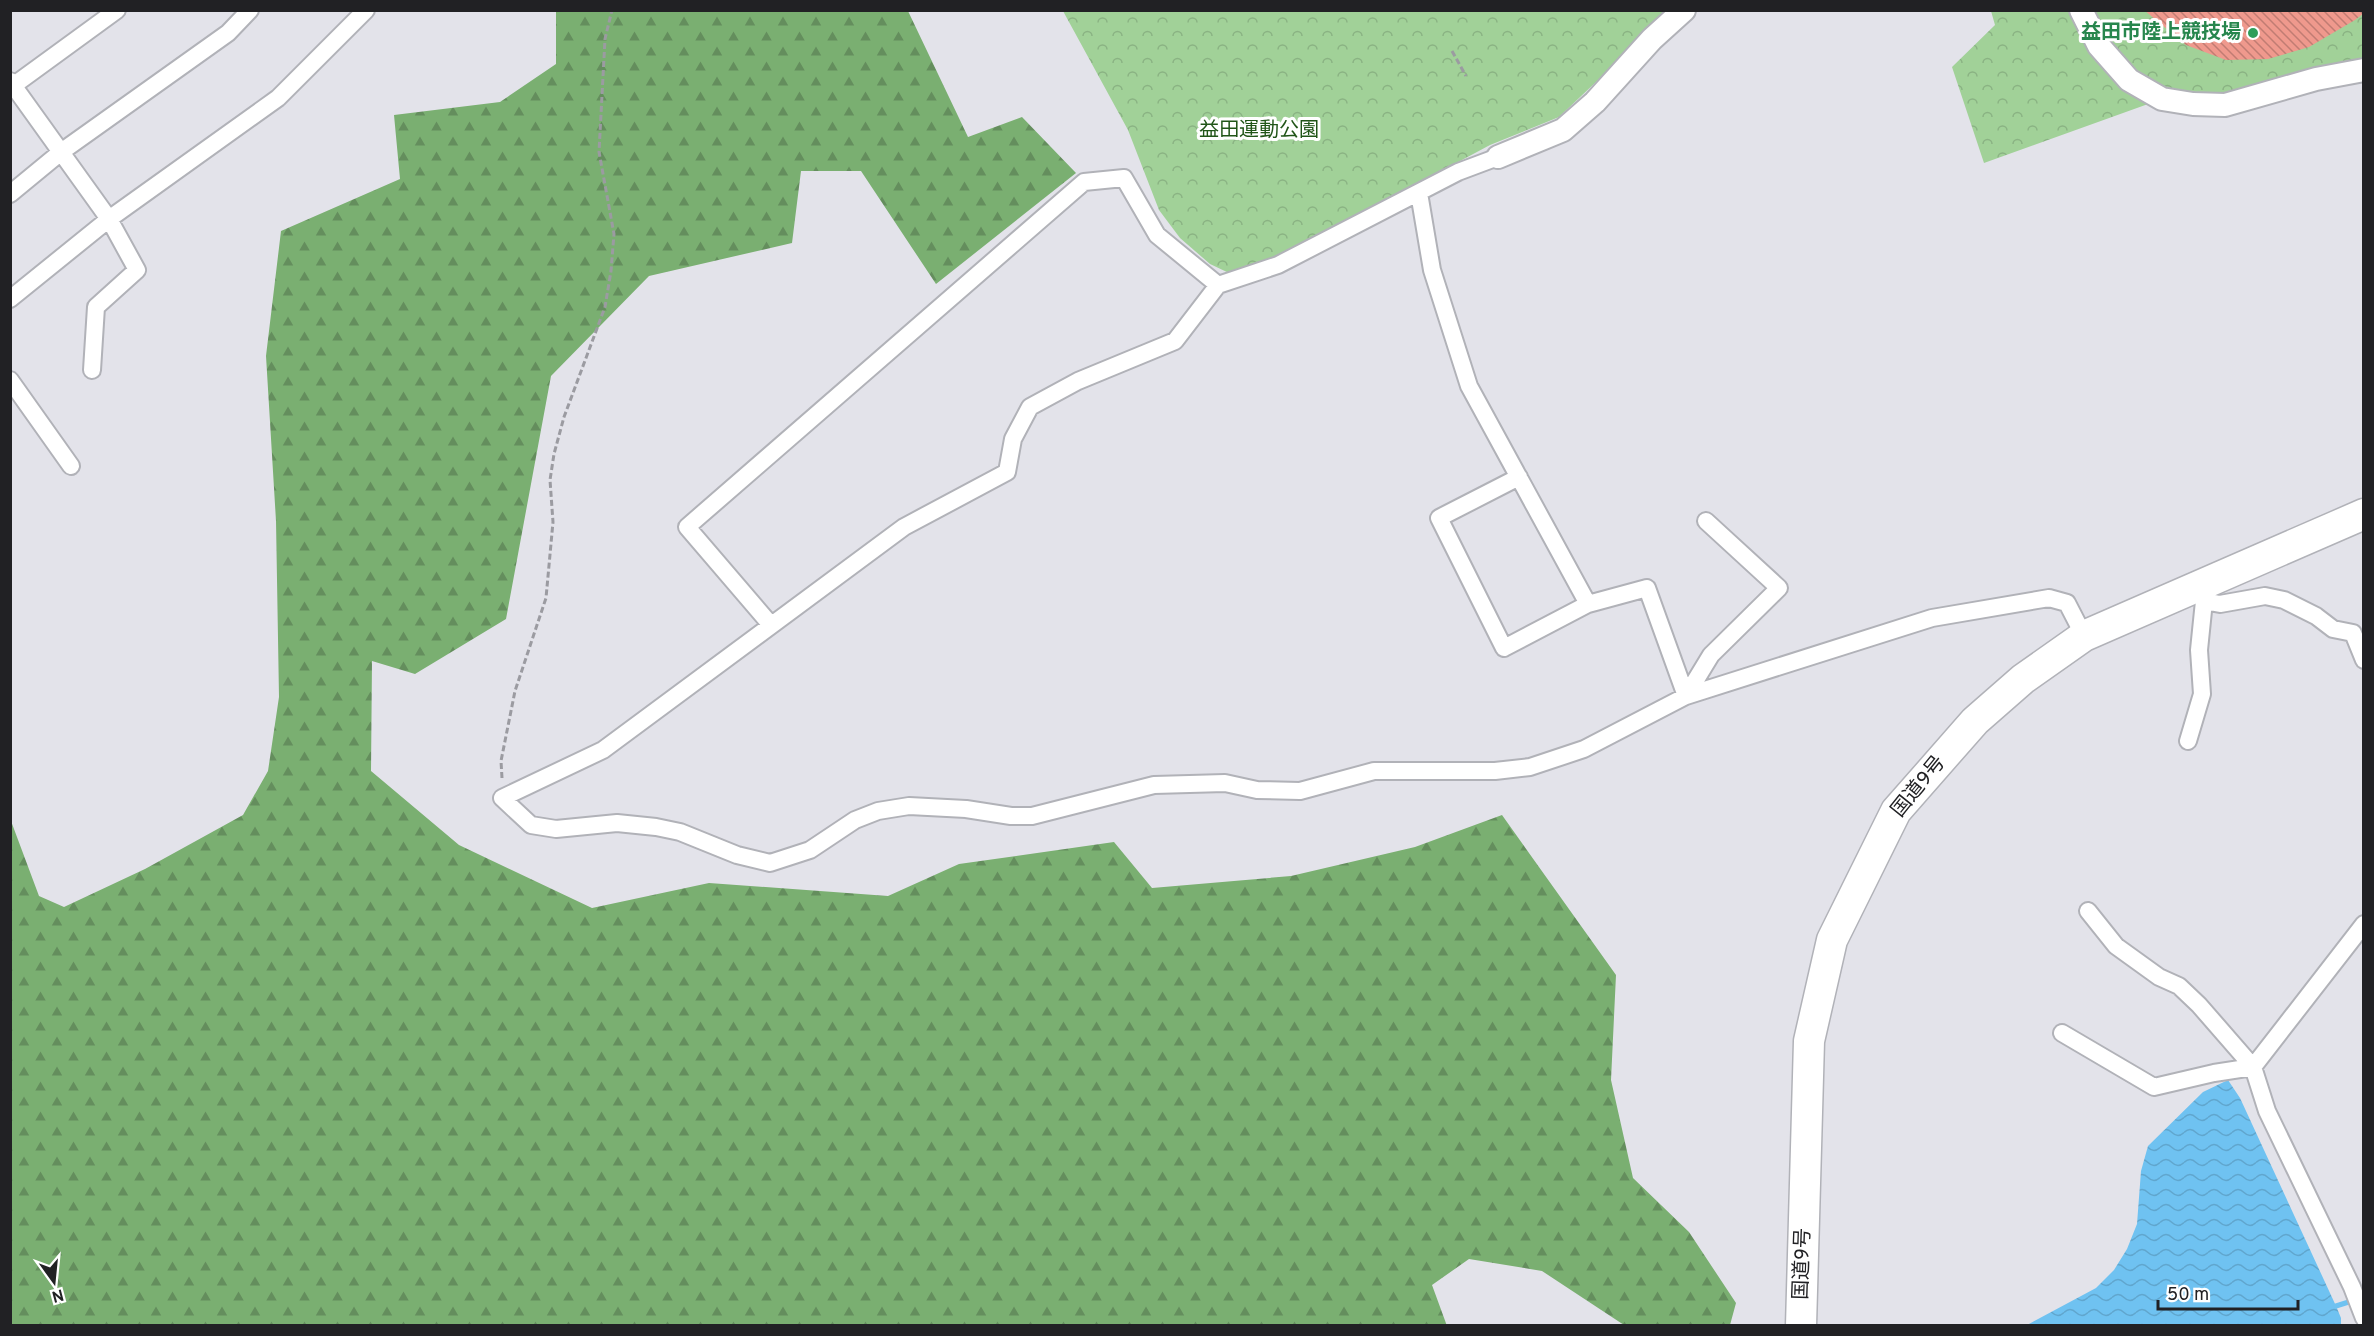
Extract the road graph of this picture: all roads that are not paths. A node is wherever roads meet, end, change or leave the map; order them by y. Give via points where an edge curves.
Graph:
1 (117, 10) edge
2 (250, 10) edge
3 (366, 10) edge
4 (1684, 10) edge
5 (2081, 10) edge
6 (2364, 70) edge
7 (12, 85) edge
8 (61, 152) junction
9 (1498, 157) joint
10 (1419, 193) junction
11 (10, 194) edge
12 (109, 219) junction
13 (1218, 285) junction
14 (10, 299) edge
15 (92, 370) dead end
16 (10, 380) edge
17 (71, 466) dead end
18 (1519, 477) junction
19 (2364, 514) edge
20 (1706, 521) dead end
21 (2199, 594) junction
22 (1588, 604) junction
23 (771, 625) junction
24 (2084, 636) junction
25 (2364, 660) edge
26 (1686, 696) junction
27 (2188, 741) dead end
28 (2088, 911) dead end
29 (2364, 924) edge
30 (2062, 1033) dead end
31 (2253, 1067) junction
32 (2364, 1318) edge
33 (1801, 1326) edge

1 - 7 street
2 - 8 street via 228,33
3 - 12 street via 278,98
4 - 9 street via 1563,130
5 - 6 street via 2099,46 2129,80 2162,99 2224,105
7 - 8 street
8 - 11 street
8 - 12 street
9 - 10 street
10 - 13 street via 1278,265
10 - 18 street via 1432,270 1469,386
12 - 14 street
12 - 15 street via 137,270 96,307
13 - 23 street via 1175,341 1078,381 1030,407 1013,439 1007,472 904,527
13 - 23 street via 1157,235 1124,178 1083,182 687,527
16 - 17 street
18 - 22 street
18 - 22 street via 1438,518 1504,648
19 - 21 highway, 国道9号
20 - 26 street via 1779,588 1711,655
21 - 24 highway, 国道9号
21 - 25 street via 2220,604 2265,596 2284,600 2333,629 2352,633
21 - 27 street via 2202,693
22 - 26 street via 1647,588
23 - 26 street via 603,750 502,798 531,825 556,829 617,823 656,827 770,863 810,850 855,820 909,806 1032,816 1154,786 1225,783 1257,790 1300,791 1374,771 1495,771 1530,767 1584,749
24 - 26 street via 2067,603 2049,598 1932,618
24 - 33 highway, 国道9号 via 1975,721 1896,811 1832,940 1809,1041
28 - 31 street via 2116,946 2179,987 2199,1005
29 - 31 street
30 - 31 street via 2154,1087
31 - 32 street via 2267,1111

